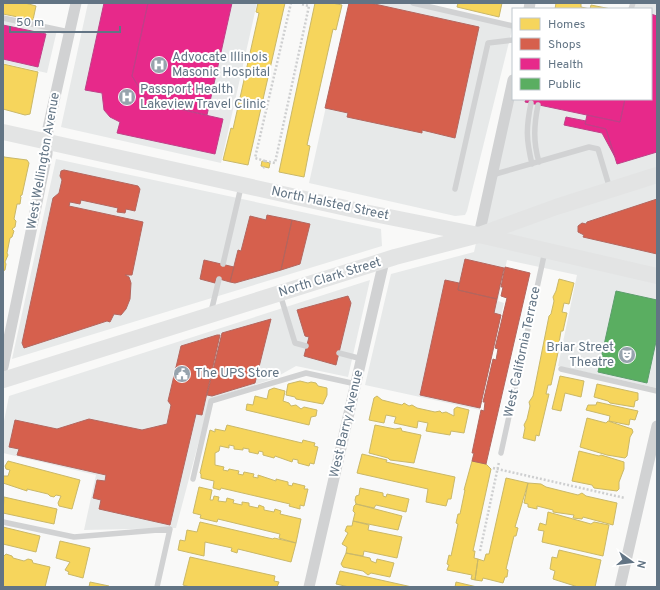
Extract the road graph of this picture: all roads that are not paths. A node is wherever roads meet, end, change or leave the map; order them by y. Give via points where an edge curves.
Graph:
1 (76, 3) edge
2 (414, 3) edge
3 (3, 18) edge
4 (512, 26) edge
5 (69, 32) junction
6 (512, 40) edge
7 (512, 85) edge
8 (531, 103) dead end
9 (538, 105) dead end
10 (3, 132) edge
11 (48, 142) junction
12 (539, 162) junction
13 (532, 164) junction
14 (657, 175) edge
15 (492, 176) junction
16 (242, 185) junction
17 (455, 190) dead end
18 (610, 190) junction
19 (479, 235) junction
20 (545, 251) junction
21 (384, 261) junction
22 (223, 264) dead end
23 (657, 276) edge
24 (219, 279) dead end
25 (280, 293) junction
26 (211, 314) junction
27 (306, 346) dead end
28 (339, 353) dead end
29 (362, 359) junction
30 (3, 367) edge
31 (561, 369) dead end
32 (3, 380) edge
33 (356, 384) junction
34 (657, 391) edge
35 (657, 426) edge
36 (501, 453) road end
37 (193, 479) dead end
38 (3, 522) edge
39 (157, 587) edge
40 (309, 587) edge
41 (620, 587) edge

1 - 5 street, West Wellington Avenue
2 - 4 lane
3 - 5 lane
5 - 11 street, West Wellington Avenue via 48,128
6 - 17 lane via 488,43
7 - 15 street
8 - 13 lane via 526,129
9 - 12 lane via 534,132
10 - 11 main road, North Halsted Street
11 - 16 main road, North Halsted Street
11 - 30 street, West Wellington Avenue via 46,163
12 - 13 lane
12 - 18 lane via 589,147 598,149
13 - 15 lane
14 - 18 main road, North Clark Street
15 - 19 street
16 - 19 main road, North Halsted Street
16 - 22 lane
18 - 19 main road, North Clark Street
19 - 20 main road, North Halsted Street
19 - 21 main road, North Clark Street
20 - 23 main road, North Halsted Street
20 - 36 lane, West California Terrace
21 - 25 main road, North Clark Street
21 - 29 street, West Barry Avenue
24 - 26 lane
25 - 26 main road, North Clark Street
25 - 27 lane via 295,343
26 - 32 main road, North Clark Street
28 - 29 lane
29 - 33 street, West Barry Avenue
31 - 34 lane
33 - 37 lane via 306,373 211,401
33 - 40 street, West Barry Avenue
35 - 41 street
38 - 39 lane via 74,537 170,529

